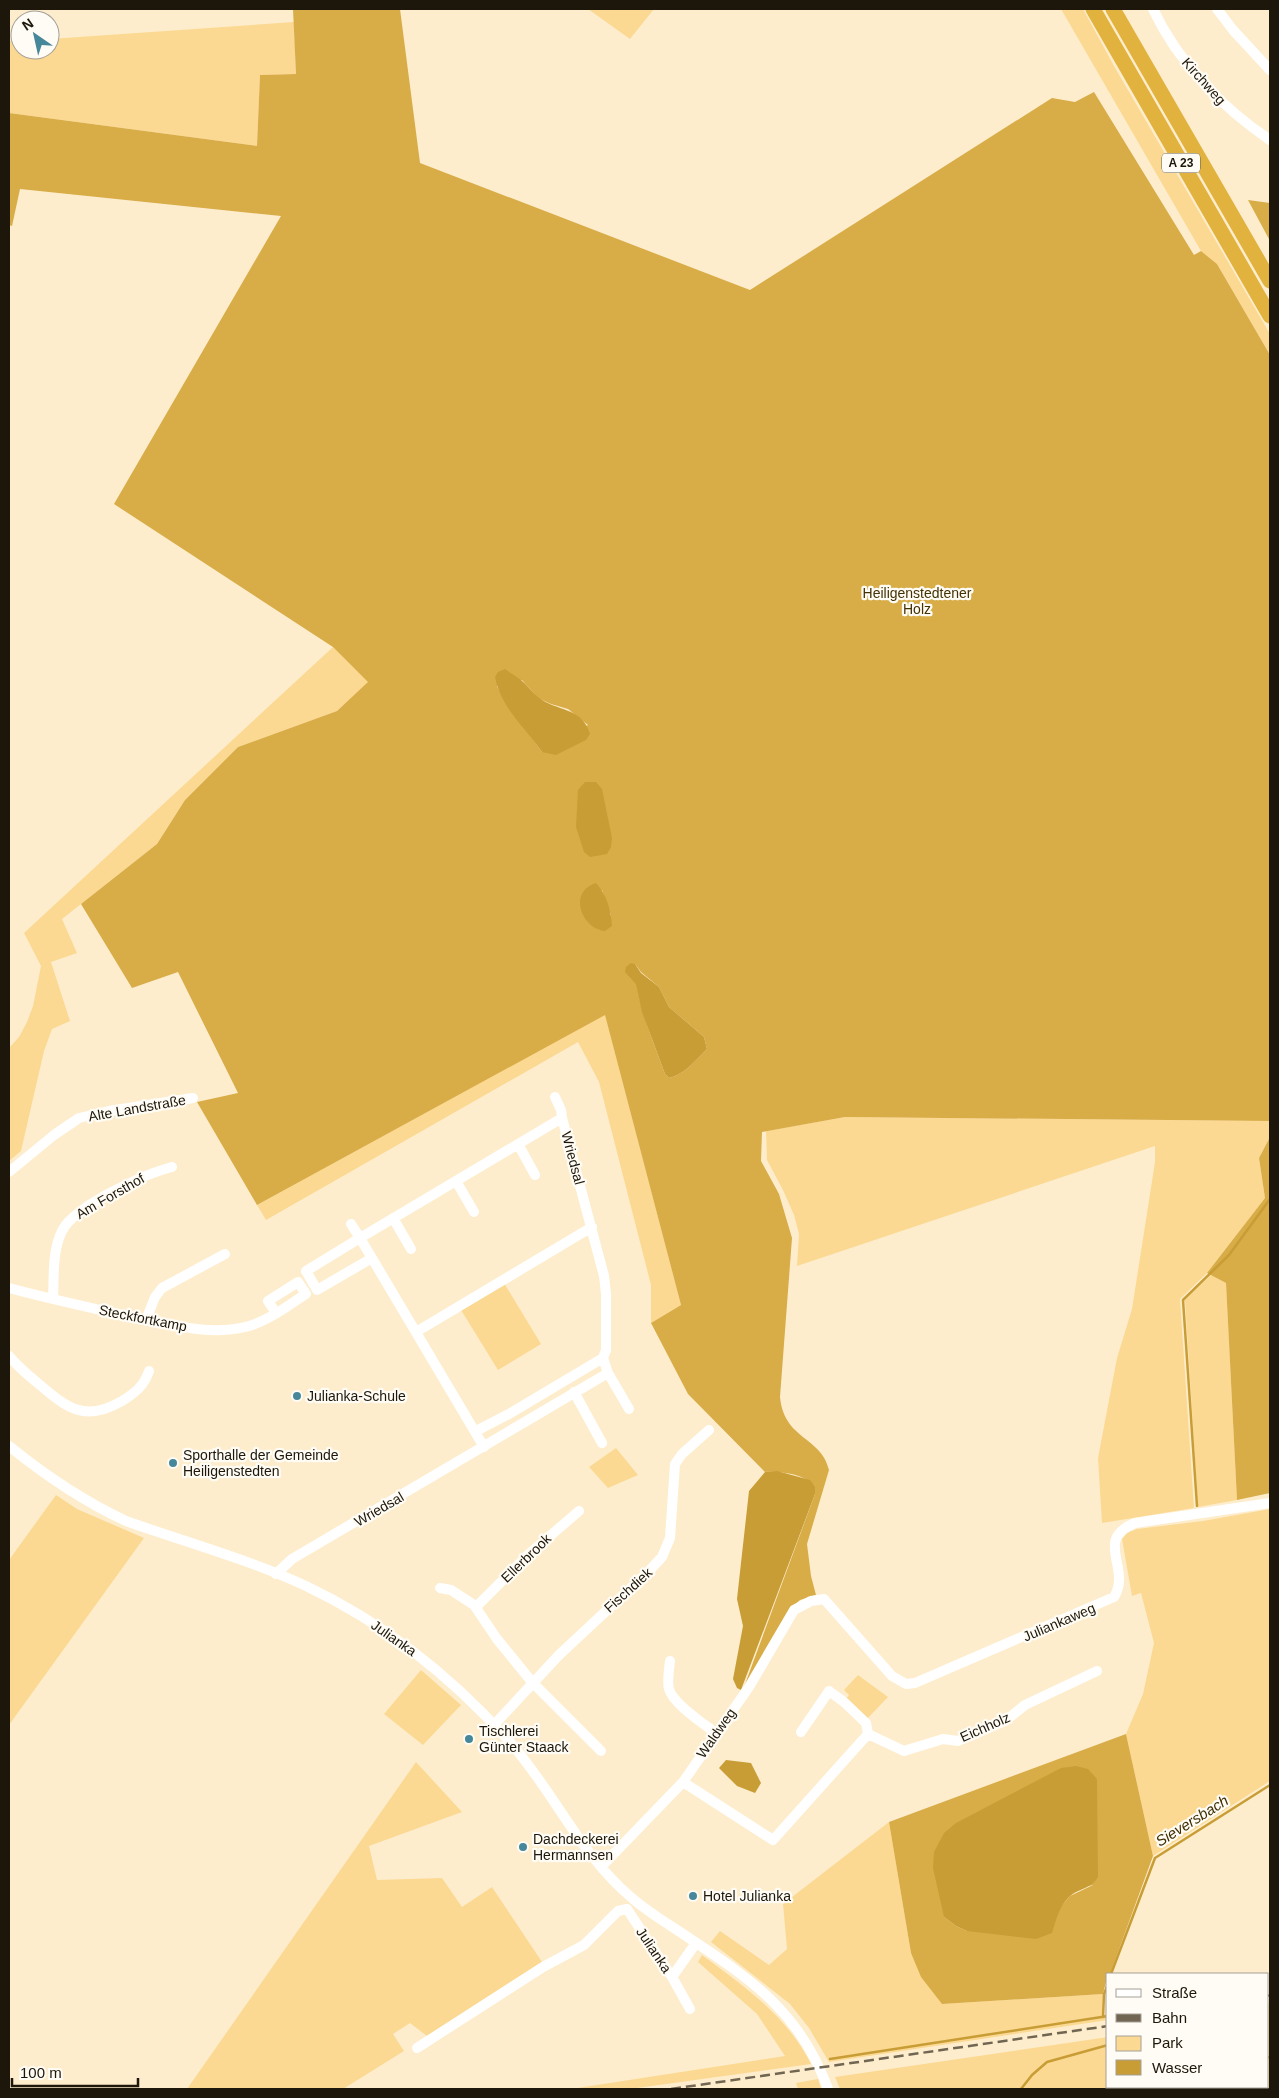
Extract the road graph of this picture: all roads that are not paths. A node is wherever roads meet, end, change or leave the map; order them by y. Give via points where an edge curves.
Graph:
1 (1093, 9) edge
2 (1113, 9) edge
3 (1153, 9) edge
4 (1217, 9) edge
5 (1270, 70) edge
6 (1270, 140) edge
7 (1270, 280) edge
8 (1270, 316) edge
9 (555, 1097) dead end
10 (193, 1098) dead end
11 (562, 1118) junction
12 (518, 1144) junction
13 (172, 1166) dead end
14 (9, 1172) edge
15 (535, 1175) dead end
16 (456, 1181) junction
17 (474, 1212) dead end
18 (393, 1218) junction
19 (351, 1224) dead end
20 (592, 1226) junction
21 (360, 1238) junction
22 (411, 1249) dead end
23 (225, 1254) dead end
24 (372, 1258) junction
25 (9, 1288) edge
26 (52, 1299) junction
27 (276, 1313) dead end
28 (146, 1320) junction
29 (416, 1332) junction
30 (9, 1356) edge
31 (603, 1358) junction
32 (149, 1371) dead end
33 (608, 1373) junction
34 (574, 1392) junction
35 (629, 1409) dead end
36 (708, 1430) dead end
37 (476, 1431) junction
38 (602, 1443) dead end
39 (9, 1446) edge
40 (484, 1447) junction
41 (1270, 1503) edge
42 (579, 1511) dead end
43 (276, 1574) junction
44 (440, 1588) dead end
45 (824, 1599) joint
46 (476, 1607) junction
47 (670, 1661) dead end
48 (1097, 1671) dead end
49 (532, 1682) junction
50 (494, 1725) junction
51 (800, 1732) dead end
52 (716, 1733) junction
53 (868, 1734) junction
54 (601, 1751) dead end
55 (683, 1782) junction
56 (601, 1867) junction
57 (696, 1943) junction
58 (672, 1978) junction
59 (690, 2009) dead end
60 (417, 2048) dead end
61 (828, 2089) edge

1 - 8 highway, A 23
2 - 7 highway, A 23
3 - 6 street, Kirchweg via 1169,38 1200,79 1238,117
4 - 5 street
9 - 11 street, Wriedsal
10 - 14 street, Alte Landstraße via 79,1118
11 - 12 street, Wriedsal
11 - 20 street, Wriedsal
12 - 15 street
12 - 16 street, Wriedsal
13 - 26 street, Am Forsthof via 120,1188 81,1210 67,1223 56,1251
16 - 17 street
16 - 18 street, Wriedsal
18 - 21 street, Wriedsal
18 - 22 street
19 - 21 street
20 - 29 street
20 - 31 street, Wriedsal via 606,1288 606,1350
21 - 24 street
21 - 24 street, Wriedsal via 306,1271 318,1290
23 - 28 street via 162,1288
24 - 29 street
25 - 26 street, Steckfortkamp
26 - 28 street, Steckfortkamp
27 - 28 street, Steckfortkamp via 254,1325 225,1330 197,1329
29 - 37 street
30 - 32 street via 62,1404 78,1411 109,1409 135,1394
31 - 33 street, Wriedsal
31 - 37 street
33 - 34 street, Wriedsal
33 - 35 street, Wriedsal
34 - 38 street
34 - 40 street, Wriedsal
36 - 49 street, Fischdiek via 676,1464 670,1538 659,1561
37 - 40 street
39 - 43 street, Julianka via 65,1488 99,1508 134,1524
40 - 43 street, Wriedsal via 292,1559
41 - 45 street, Juliankaweg via 1124,1527 1114,1543 1120,1581 1114,1597 915,1683 906,1684 892,1676
42 - 46 street, Ellerbrook via 529,1554
43 - 50 street, Julianka via 350,1609 413,1651 469,1698
44 - 46 street via 463,1596
45 - 52 street, Waldweg via 811,1601 794,1610 749,1687
46 - 49 street
47 - 52 street via 669,1690 690,1713
48 - 53 street, Eichholz via 1025,1705 1005,1721 958,1740 943,1739 904,1751
49 - 50 street, Fischdiek
49 - 54 street
50 - 56 street, Julianka via 534,1770
51 - 53 street via 829,1691 866,1723
52 - 55 street, Waldweg
53 - 55 street via 772,1840
55 - 56 street, Waldweg
56 - 57 street, Julianka via 632,1898
57 - 58 street, Julianka
57 - 61 street, Julianka via 769,1997 791,2021 812,2052
58 - 59 street, Julianka
58 - 60 street, Julianka via 627,1909 623,1908 584,1945 543,1967

